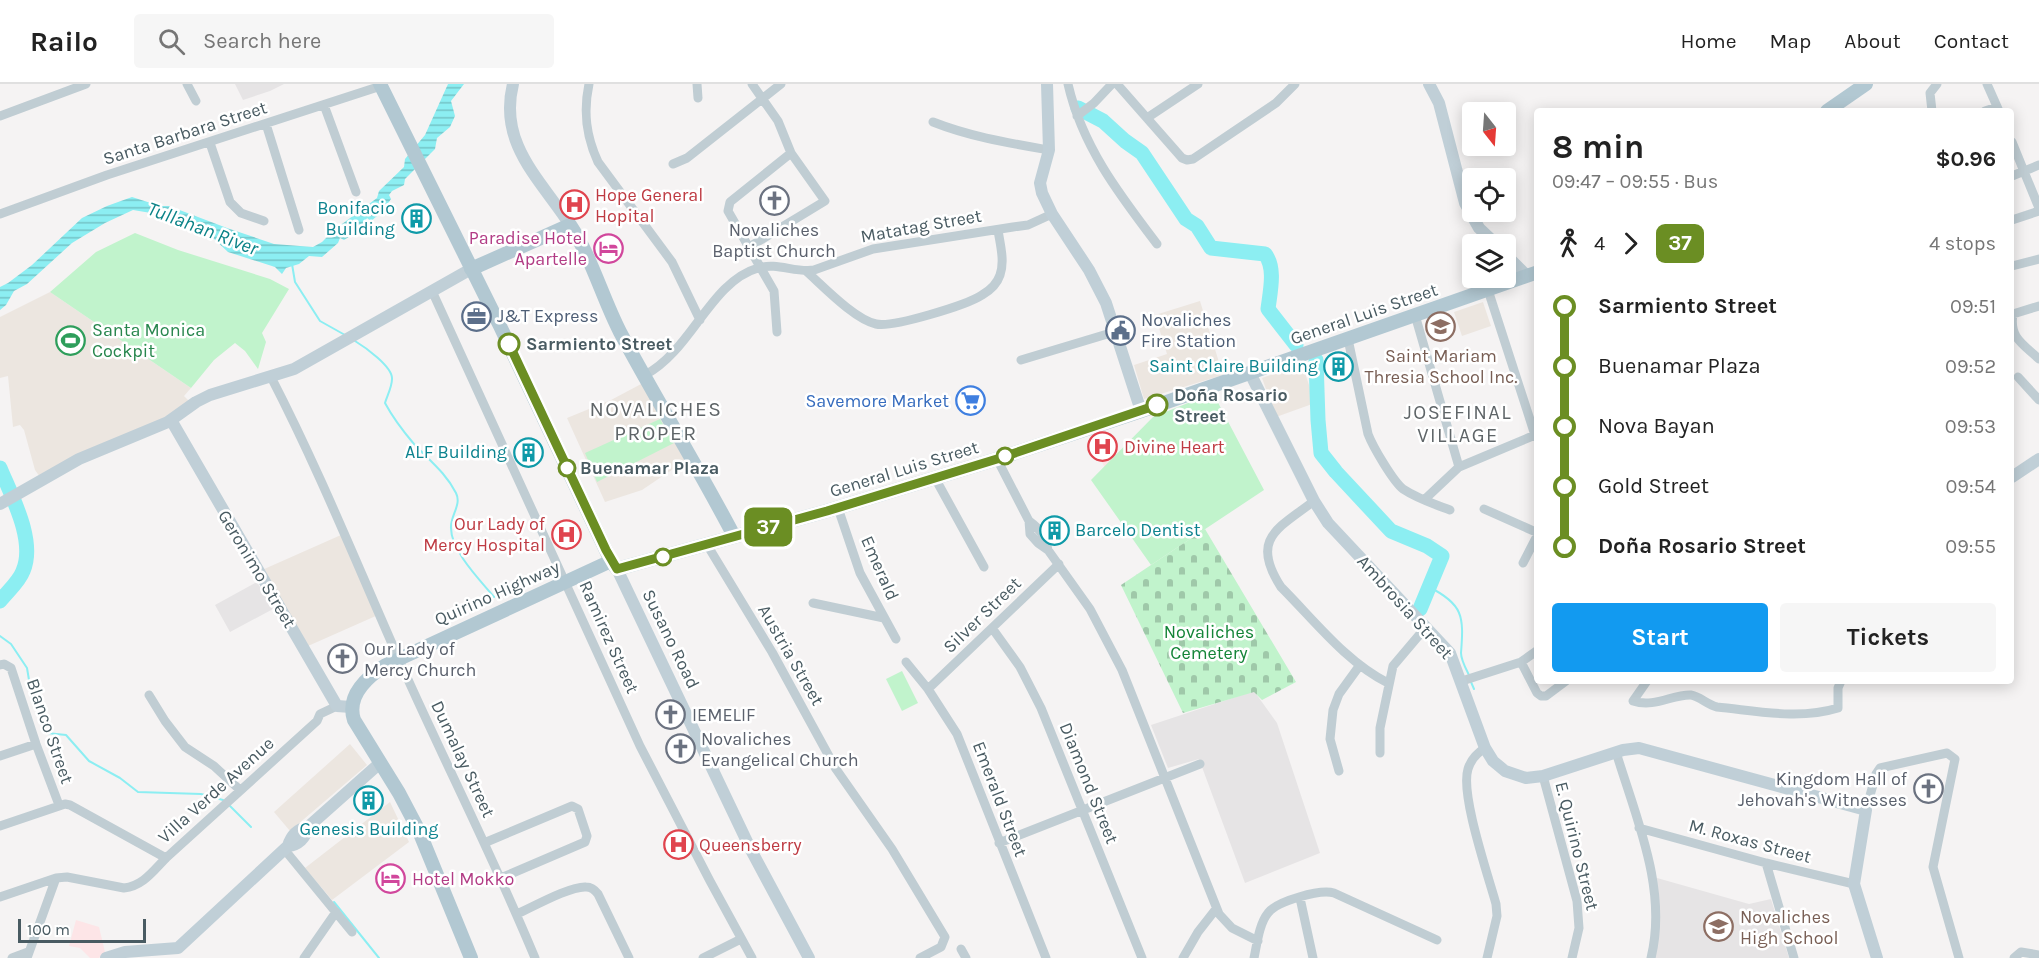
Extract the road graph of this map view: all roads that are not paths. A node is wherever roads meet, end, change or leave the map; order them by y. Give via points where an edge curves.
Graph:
1 (86, 84) edge
2 (187, 84) edge
3 (513, 84) edge
4 (589, 84) edge
5 (697, 84) edge
6 (752, 84) edge
7 (781, 84) edge
8 (1047, 84) edge
9 (1068, 84) edge
10 (1114, 84) edge
11 (1198, 84) edge
12 (1295, 84) edge
13 (1429, 84) edge
14 (1866, 84) edge
15 (1937, 84) edge
16 (1987, 84) edge
17 (381, 85) edge
18 (698, 98) dead end
19 (763, 98) junction
20 (196, 101) dead end
21 (324, 105) junction
22 (1831, 108) edge
23 (1931, 108) edge
24 (1998, 108) edge
25 (0, 116) edge
26 (1077, 116) junction
27 (1147, 118) junction
28 (933, 122) dead end
29 (266, 124) junction
30 (210, 143) junction
31 (2014, 147) edge
32 (1049, 150) junction
33 (791, 153) junction
34 (673, 164) dead end
35 (2039, 165) edge
36 (2024, 172) junction
37 (2014, 175) edge
38 (357, 192) dead end
39 (2039, 210) edge
40 (0, 214) edge
41 (1052, 214) junction
42 (2014, 219) edge
43 (264, 220) dead end
44 (570, 225) junction
45 (299, 230) dead end
46 (998, 230) junction
47 (1485, 234) edge
48 (1157, 244) dead end
49 (749, 247) junction
50 (2039, 259) edge
51 (1516, 262) edge
52 (2014, 265) edge
53 (760, 267) junction
54 (471, 268) junction
55 (806, 271) junction
56 (1532, 274) edge
57 (1488, 290) junction
58 (432, 291) junction
59 (2039, 306) edge
60 (2014, 312) edge
61 (1415, 315) junction
62 (700, 320) junction
63 (777, 332) dead end
64 (1114, 332) junction
65 (2014, 333) edge
66 (1348, 339) junction
67 (2039, 346) edge
68 (2028, 349) junction
69 (1022, 360) dead end
70 (2039, 360) edge
71 (1250, 373) junction
72 (645, 375) junction
73 (272, 377) junction
74 (2019, 377) dead end
75 (2039, 400) edge
76 (1141, 411) junction
77 (171, 420) junction
78 (1534, 430) edge
79 (1534, 437) edge
80 (997, 459) junction
81 (2039, 459) edge
82 (1459, 467) junction
83 (2014, 476) edge
84 (936, 478) junction
85 (9, 499) edge
86 (1424, 500) junction
87 (1314, 501) junction
88 (838, 508) junction
89 (1484, 509) dead end
90 (1450, 510) dead end
91 (1534, 531) edge
92 (734, 536) junction
93 (1534, 541) edge
94 (706, 543) junction
95 (1523, 563) dead end
96 (1059, 564) junction
97 (614, 565) junction
98 (984, 567) dead end
99 (566, 582) junction
100 (813, 603) dead end
101 (884, 618) junction
102 (1426, 627) junction
103 (992, 628) junction
104 (896, 639) dead end
105 (1534, 653) edge
106 (398, 658) junction
107 (906, 662) dead end
108 (1521, 662) junction
109 (0, 665) edge
110 (1360, 665) junction
111 (1465, 680) junction
112 (1388, 683) junction
113 (1562, 684) edge
114 (1645, 684) edge
115 (1840, 684) edge
116 (928, 689) junction
117 (149, 695) dead end
118 (340, 708) junction
119 (36, 744) junction
120 (1485, 748) junction
121 (1616, 752) junction
122 (1380, 753) dead end
123 (0, 756) edge
124 (380, 763) junction
125 (1200, 764) dead end
126 (1339, 771) dead end
127 (1543, 776) junction
128 (1166, 777) junction
129 (240, 790) junction
130 (59, 805) junction
131 (1082, 810) junction
132 (1866, 810) junction
133 (0, 826) edge
134 (1639, 828) junction
135 (484, 843) junction
136 (999, 843) junction
137 (286, 848) junction
138 (166, 858) junction
139 (1766, 863) junction
140 (56, 878) junction
141 (501, 878) junction
142 (1854, 884) junction
143 (0, 897) edge
144 (1300, 898) junction
145 (1216, 909) junction
146 (336, 912) junction
147 (517, 914) junction
148 (352, 932) dead end
149 (741, 939) junction
150 (1437, 940) dead end
151 (1258, 941) junction
152 (961, 949) dead end
153 (175, 953) edge
154 (28, 955) edge
155 (2039, 955) edge
156 (2014, 957) edge
157 (12, 958) edge
158 (106, 958) edge
159 (304, 958) edge
160 (471, 958) edge
161 (535, 958) edge
162 (629, 958) edge
163 (704, 958) edge
164 (752, 958) edge
165 (809, 958) edge
166 (920, 958) edge
167 (966, 958) edge
168 (1046, 958) edge
169 (1142, 958) edge
170 (1183, 958) edge
171 (1254, 958) edge
172 (1313, 958) edge
173 (1487, 958) edge
174 (1572, 958) edge
175 (1651, 958) edge
176 (1794, 958) edge
177 (1877, 958) edge
178 (1959, 958) edge

1 - 25 street
2 - 20 street
3 - 44 street via 511,116 519,152
4 - 62 street via 585,116 598,162 672,262
5 - 18 street
6 - 19 street
7 - 19 street
8 - 32 street
9 - 26 street
10 - 26 street
10 - 27 street
11 - 27 street
12 - 27 street via 1276,103 1193,159 1182,158
13 - 47 street via 1439,103 1464,203
14 - 22 main road
15 - 23 street via 1930,93
16 - 24 street
17 - 21 street, Santa Barbara Street
17 - 54 main road
19 - 33 street via 782,128
19 - 34 street via 687,158
21 - 29 street, Santa Barbara Street
21 - 38 street
26 - 48 street via 1108,179
28 - 32 street via 977,137
29 - 30 street, Santa Barbara Street
29 - 45 street
30 - 40 street, Santa Barbara Street
30 - 43 street via 230,202 241,213
31 - 36 street
32 - 41 street via 1041,183
33 - 49 street via 728,206
33 - 49 street via 825,201
35 - 36 street
36 - 37 street
36 - 39 street
39 - 42 street
41 - 46 street, Matatag Street via 1028,225
41 - 64 street via 1097,285
44 - 54 main road
44 - 72 main road via 588,255 608,308
46 - 55 street, Matatag Street via 873,249
46 - 55 street via 1003,262 992,288 964,304 890,324 867,321
49 - 53 street
50 - 52 street
51 - 56 street
53 - 55 street, Matatag Street
53 - 62 street via 733,282
53 - 63 street via 776,296
54 - 58 street
54 - 97 main road
56 - 57 main road, General Luis Street
57 - 61 main road, General Luis Street
57 - 78 street
58 - 73 street via 294,369
58 - 99 street, Ramirez Street
59 - 60 street
61 - 66 main road, General Luis Street
61 - 82 street
62 - 72 street via 674,353
64 - 69 street
64 - 76 street
65 - 68 street
66 - 71 main road, General Luis Street
66 - 86 street via 1373,447 1401,487
67 - 68 street
68 - 70 street
71 - 76 main road, General Luis Street
71 - 87 street, Ambrosia Street
72 - 92 main road
73 - 77 street via 210,395
73 - 106 street, Dumalay Street via 329,495
74 - 75 street
76 - 80 main road, General Luis Street
77 - 85 street via 79,459
77 - 118 street, Geronimo Street
79 - 82 street
80 - 84 main road, General Luis Street
80 - 96 street via 1029,521 1030,534
81 - 83 street
82 - 86 street
84 - 88 main road, General Luis Street
84 - 98 street
86 - 90 street
87 - 102 street, Ambrosia Street via 1344,541
87 - 110 street via 1272,534 1267,545 1268,563 1281,587
88 - 92 main road, General Luis Street
88 - 101 street, Emerald via 860,573
89 - 91 street
92 - 94 main road, General Luis Street
93 - 95 street
94 - 97 main road, General Luis Street
94 - 166 street, Austria Street via 836,769 945,937 941,947
96 - 103 street, Silver Street
96 - 128 street via 1111,647
97 - 99 main road, Quirino Highway
97 - 165 street, Susano Road via 751,850
99 - 106 main road, Quirino Highway
99 - 149 street, Ramirez Street via 640,746
100 - 101 street
101 - 104 street, Emerald
102 - 111 street, Ambrosia Street via 1450,653
102 - 112 street via 1399,657
103 - 116 street, Silver Street
103 - 131 street, Diamond Street via 1031,687
105 - 108 street
106 - 118 main road, Quirino Highway via 377,670
106 - 135 street, Dumalay Street
107 - 116 street, Emerald Street
108 - 111 street
108 - 113 street via 1541,696
109 - 119 street, Blanco Street via 11,668
110 - 112 street
110 - 126 street via 1338,694 1334,710 1330,739
111 - 120 street, Ambrosia Street
112 - 122 street
114 - 115 street via 1634,701 1641,704 1688,695 1717,707 1796,715 1838,708
116 - 136 street, Emerald Street via 957,734
117 - 129 street via 185,747
118 - 124 main road
118 - 129 street, Villa Verde Avenue via 320,714 317,721
119 - 123 street
119 - 130 street, Blanco Street
120 - 127 street, Ambrosia Street via 1505,771 1526,778
120 - 173 street via 1473,759 1466,776 1468,801 1496,904 1496,927
121 - 127 street, Ambrosia Street
121 - 132 street, Ambrosia Street via 1639,748
121 - 134 street
124 - 137 street via 308,827 290,838
124 - 160 main road via 420,833
125 - 128 street
127 - 174 street, E. Quirino Street via 1577,901 1579,928
128 - 131 street
128 - 145 street
129 - 138 street, Villa Verde Avenue
130 - 133 street
130 - 138 street, Villa Verde Avenue via 70,805
131 - 136 street
131 - 169 street, Diamond Street
132 - 142 street
132 - 178 street via 1880,768 1947,753 1955,759 1933,867
134 - 139 street, M. Roxas Street
134 - 175 street via 1655,903
135 - 141 street, Dumalay Street
135 - 141 street via 572,806 578,809 587,840
136 - 168 street, Emerald Street
137 - 146 street
137 - 153 street
138 - 140 street via 143,881 131,887
139 - 142 street, M. Roxas Street
139 - 176 street
140 - 143 street
140 - 154 street
141 - 147 street, Dumalay Street
142 - 177 street
144 - 150 street via 1322,891 1334,893
144 - 151 street via 1270,911
144 - 172 street
145 - 151 street via 1232,928
145 - 170 street
146 - 148 street
146 - 159 street
147 - 161 street, Dumalay Street
147 - 162 street via 572,890 593,889
149 - 163 street
149 - 164 street, Ramirez Street
151 - 171 street
152 - 167 street
153 - 158 street via 125,952
154 - 157 street
155 - 156 street via 2021,952

